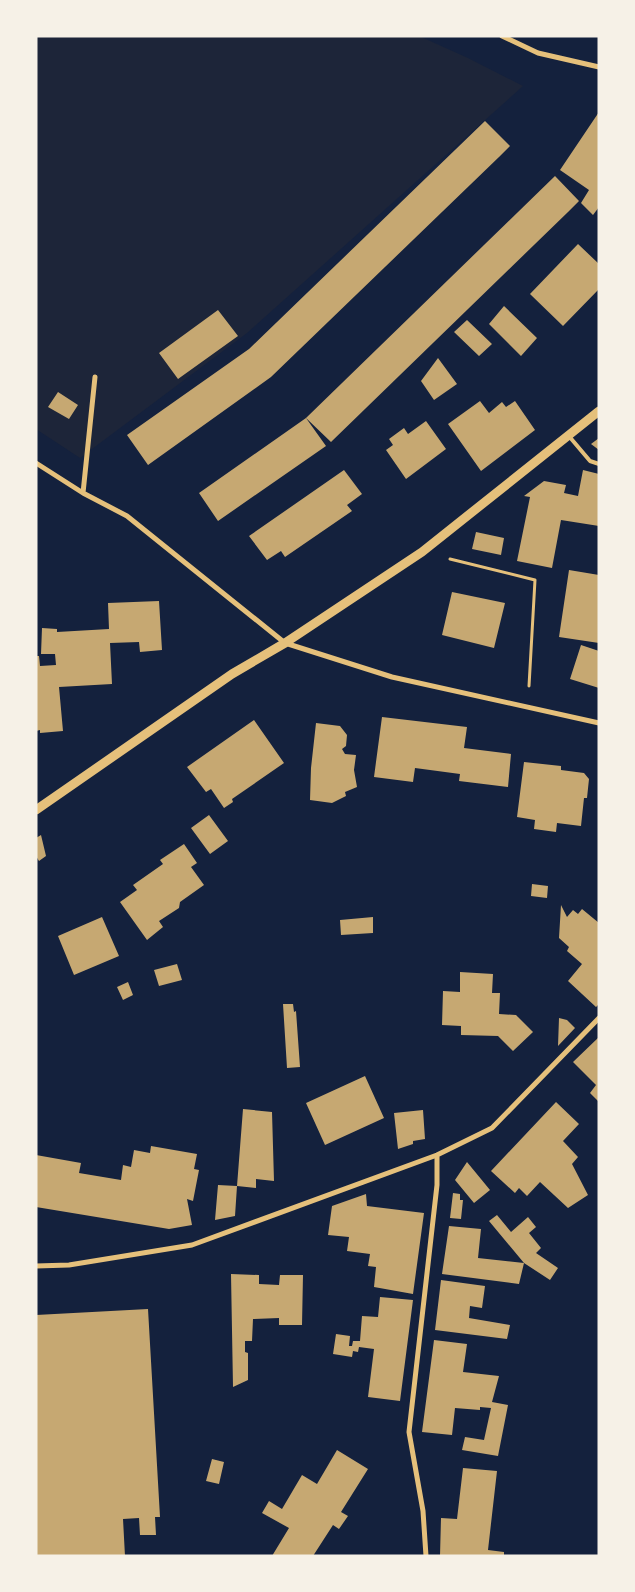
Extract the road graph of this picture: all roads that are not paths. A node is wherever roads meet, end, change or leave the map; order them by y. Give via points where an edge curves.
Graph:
1 (502, 36) edge
2 (599, 67) edge
3 (94, 377) dead end
4 (599, 411) edge
5 (568, 435) junction
6 (36, 463) edge
7 (599, 464) edge
8 (83, 493) junction
9 (285, 643) junction
10 (599, 723) edge
11 (36, 810) edge
12 (599, 1018) edge
13 (437, 1155) junction
14 (36, 1266) edge
15 (426, 1556) edge

1 - 2 street via 538,52
3 - 8 street
4 - 5 street
5 - 7 lane via 590,461
5 - 9 street via 422,552
6 - 8 street
8 - 9 street via 128,516
9 - 10 street via 392,677
9 - 11 street via 232,674
12 - 13 street via 492,1128
13 - 14 street via 192,1245 69,1265
13 - 15 street via 437,1185 409,1432 423,1511

